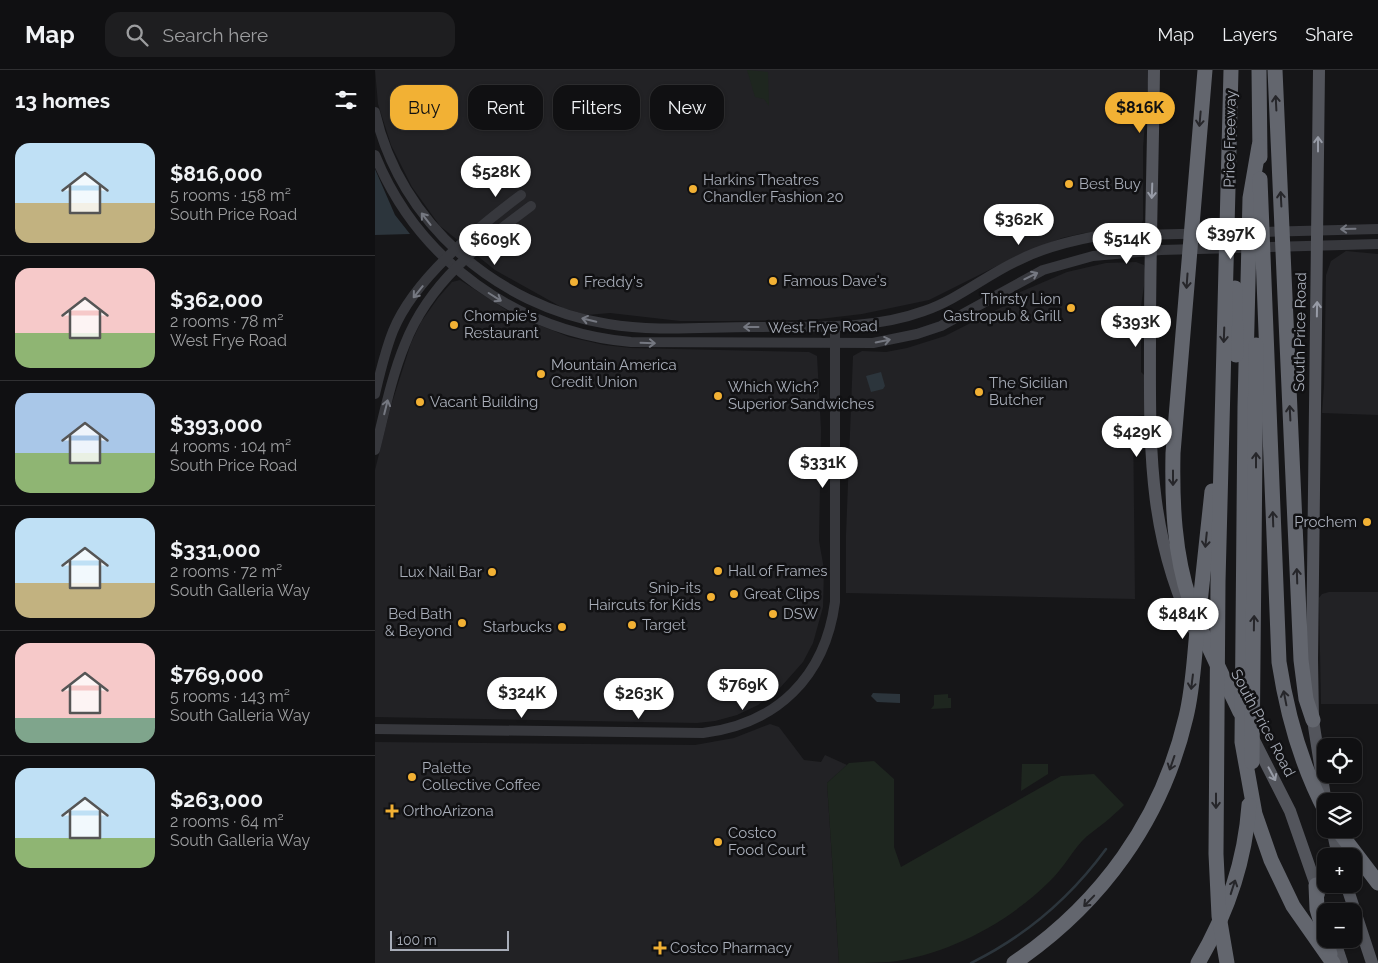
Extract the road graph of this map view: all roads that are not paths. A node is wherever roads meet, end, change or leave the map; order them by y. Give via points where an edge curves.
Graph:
1 (1154, 70) edge
2 (1205, 70) edge
3 (1231, 70) edge
4 (1259, 70) edge
5 (1275, 70) edge
6 (1319, 70) edge
7 (375, 112) edge
8 (1259, 146) junction
9 (1230, 147) junction
10 (375, 156) edge
11 (521, 195) dead end
12 (531, 206) dead end
13 (1378, 229) edge
14 (1318, 230) junction
15 (1150, 233) junction
16 (1378, 244) edge
17 (1317, 246) junction
18 (1156, 250) junction
19 (460, 254) junction
20 (450, 264) junction
21 (835, 326) junction
22 (835, 343) junction
23 (1223, 388) junction
24 (375, 394) edge
25 (375, 450) edge
26 (1237, 686) junction
27 (1241, 715) junction
28 (1313, 720) junction
29 (375, 729) edge
30 (1317, 793) edge
31 (1324, 793) edge
32 (1343, 838) edge
33 (1378, 884) edge
34 (1317, 885) edge
35 (1317, 893) edge
36 (1349, 893) edge
37 (1337, 948) edge
38 (1014, 963) edge
39 (1198, 963) edge
40 (1227, 963) edge
41 (1323, 963) edge
42 (1333, 963) edge
43 (1342, 963) edge
44 (1372, 963) edge

1 -> 15 main road, South Price Road
2 -> 27 highway via 1175,435 1173,510 1189,598
3 - 9 highway, Price Freeway
4 - 8 highway, Price Freeway
28 -> 5 highway via 1306,699 1301,660
14 -> 6 main road, South Price Road
19 -> 7 street, West Frye Road via 430,224 403,184 387,151
8 - 26 highway via 1250,198
30 -> 8 highway via 1298,745 1284,692 1277,637
39 -> 8 highway via 1217,929 1235,883 1249,812 1254,672 1255,206
9 -> 23 highway, Price Freeway
9 - 26 highway via 1236,187
10 - 20 street, West Frye Road via 407,215
11 - 19 street via 490,218
12 - 19 street
13 -> 14 street, West Frye Road
14 - 15 street, West Frye Road
14 - 17 main road, South Price Road
15 - 18 main road, South Price Road
15 - 21 street, West Frye Road via 1097,236 1056,245 1017,260 925,311 890,320
16 - 17 street, West Frye Road
17 - 18 street, West Frye Road
28 -> 17 main road, South Price Road
22 -> 18 street, West Frye Road via 873,343 917,334 941,326 1043,270 1093,256
18 - 27 main road, South Price Road via 1149,428 1157,514 1191,625
19 - 20 street
21 -> 19 street, West Frye Road via 652,327 597,322 566,315 527,300 493,280
20 -> 22 street, West Frye Road via 489,294 519,310 559,327 601,338 649,343
20 -> 24 street via 403,312 393,330
25 -> 20 street via 395,372 409,334
21 - 22 street
22 - 29 street via 835,602 824,647 792,694 760,717 740,726 703,733
23 -> 38 highway via 1187,716 1164,785 1134,844 1089,901 1052,936
23 -> 40 highway via 1216,854 1219,916
26 - 41 highway via 1237,764 1253,833 1289,916
26 - 42 highway via 1245,764 1262,837 1279,881 1293,906
27 -> 34 main road, South Price Road via 1280,789
28 - 31 main road, South Price Road
32 - 33 highway
35 - 42 highway via 1317,909
36 - 44 main road
37 - 43 main road

